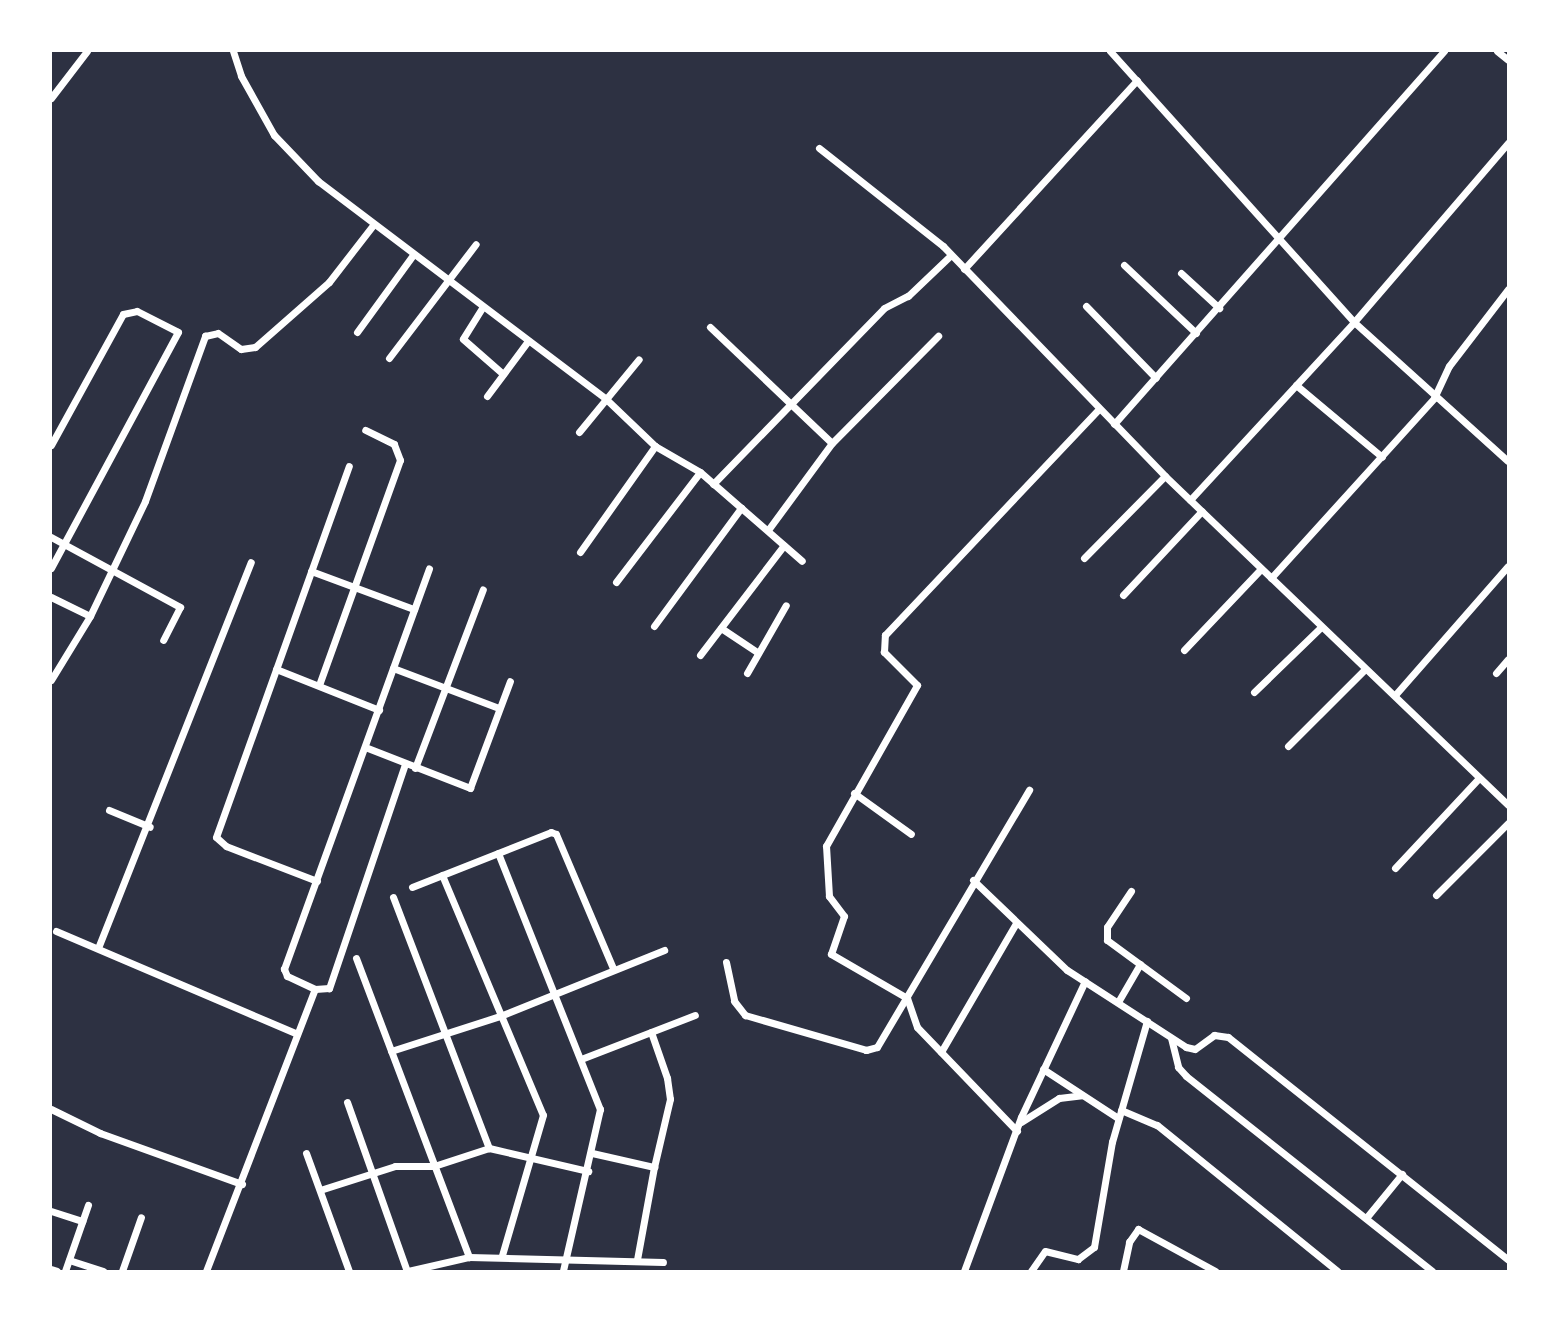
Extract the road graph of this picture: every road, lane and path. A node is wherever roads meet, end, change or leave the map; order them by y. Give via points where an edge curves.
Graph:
1 (87, 51) edge
2 (233, 51) edge
3 (1110, 51) edge
4 (1444, 51) edge
5 (1497, 51) edge
6 (1508, 60) edge
7 (1137, 80) junction
8 (51, 97) edge
9 (1508, 143) edge
10 (819, 149) dead end
11 (373, 225) junction
12 (1278, 243) junction
13 (476, 244) dead end
14 (413, 255) junction
15 (951, 255) junction
16 (1124, 265) dead end
17 (964, 269) junction
18 (1181, 273) dead end
19 (447, 282) junction
20 (1508, 289) edge
21 (1086, 306) dead end
22 (482, 307) junction
23 (1219, 308) junction
24 (1354, 322) junction
25 (710, 327) dead end
26 (356, 331) dead end
27 (1196, 333) junction
28 (938, 336) dead end
29 (528, 341) junction
30 (389, 358) dead end
31 (639, 359) dead end
32 (503, 374) junction
33 (1156, 378) junction
34 (1296, 385) junction
35 (487, 396) dead end
36 (1434, 398) junction
37 (606, 399) junction
38 (790, 403) junction
39 (1099, 408) junction
40 (1114, 424) junction
41 (365, 430) dead end
42 (579, 432) dead end
43 (832, 443) junction
44 (51, 445) edge
45 (655, 446) junction
46 (1382, 457) junction
47 (1508, 460) edge
48 (349, 466) dead end
49 (700, 472) junction
50 (1165, 476) junction
51 (713, 484) junction
52 (1190, 500) junction
53 (741, 508) junction
54 (1202, 511) junction
55 (768, 530) junction
56 (51, 537) edge
57 (64, 544) junction
58 (784, 545) junction
59 (580, 552) dead end
60 (1084, 558) dead end
61 (802, 561) dead end
62 (251, 562) dead end
63 (1508, 566) edge
64 (51, 568) edge
65 (429, 568) dead end
66 (1261, 569) junction
67 (111, 570) junction
68 (311, 571) junction
69 (1271, 578) junction
70 (616, 582) dead end
71 (355, 586) junction
72 (483, 589) dead end
73 (1123, 595) dead end
74 (51, 597) edge
75 (786, 605) dead end
76 (414, 609) junction
77 (90, 616) junction
78 (654, 626) dead end
79 (1321, 627) junction
80 (721, 628) junction
81 (163, 640) dead end
82 (1184, 650) dead end
83 (758, 652) junction
84 (700, 655) dead end
85 (1508, 659) edge
86 (276, 668) junction
87 (393, 668) junction
88 (1365, 668) junction
89 (747, 673) dead end
90 (1496, 673) dead end
91 (51, 681) edge
92 (510, 681) dead end
93 (319, 685) junction
94 (446, 687) junction
95 (1254, 692) dead end
96 (1395, 695) junction
97 (499, 708) junction
98 (379, 710) junction
99 (1288, 746) dead end
100 (365, 747) junction
101 (405, 764) junction
102 (415, 768) junction
103 (1479, 778) junction
104 (1028, 790) dead end
105 (853, 793) junction
106 (1508, 806) edge
107 (110, 810) dead end
108 (1508, 823) edge
109 (150, 827) junction
110 (911, 834) dead end
111 (498, 853) junction
112 (1395, 868) dead end
113 (442, 875) junction
114 (973, 880) junction
115 (317, 881) junction
116 (412, 887) dead end
117 (1131, 891) dead end
118 (1436, 895) dead end
119 (393, 897) dead end
120 (1016, 923) junction
121 (56, 931) dead end
122 (98, 948) junction
123 (664, 950) dead end
124 (356, 958) dead end
125 (726, 962) dead end
126 (1140, 964) junction
127 (613, 968) junction
128 (1085, 981) junction
129 (315, 989) junction
130 (557, 993) junction
131 (906, 998) junction
132 (1186, 998) dead end
133 (1118, 1002) junction
134 (695, 1015) dead end
135 (500, 1016) junction
136 (1147, 1021) junction
137 (651, 1032) junction
138 (447, 1033) junction
139 (297, 1034) junction
140 (1171, 1037) junction
141 (391, 1051) junction
142 (942, 1052) junction
143 (582, 1059) junction
144 (1043, 1069) junction
145 (1083, 1095) junction
146 (347, 1102) dead end
147 (51, 1109) edge
148 (1119, 1114) junction
149 (1018, 1127) junction
150 (489, 1148) junction
151 (306, 1153) dead end
152 (593, 1153) junction
153 (531, 1155) junction
154 (434, 1167) junction
155 (654, 1167) junction
156 (373, 1171) junction
157 (588, 1171) junction
158 (1402, 1174) junction
159 (242, 1184) junction
160 (320, 1190) junction
161 (88, 1205) dead end
162 (51, 1211) edge
163 (141, 1217) dead end
164 (1366, 1218) junction
165 (82, 1221) junction
166 (502, 1255) junction
167 (468, 1257) junction
168 (564, 1257) junction
169 (1508, 1259) edge
170 (69, 1260) junction
171 (637, 1261) junction
172 (663, 1262) dead end
173 (51, 1269) edge
174 (57, 1271) edge
175 (65, 1271) edge
176 (103, 1271) edge
177 (122, 1271) edge
178 (206, 1271) edge
179 (349, 1271) edge
180 (407, 1271) edge
181 (563, 1271) edge
182 (964, 1271) edge
183 (1031, 1271) edge
184 (1123, 1271) edge
185 (1215, 1271) edge
186 (1337, 1271) edge
187 (1432, 1271) edge

1 - 8 street
2 - 11 street via 241,76 283,147
3 - 7 street
4 - 12 street
5 - 6 street
7 - 12 street
7 - 17 street
9 - 24 street
10 - 15 street
11 - 14 street
11 - 67 street via 329,282 255,348 241,349 218,332 205,336 172,436
12 - 23 street
12 - 24 street
13 - 19 street
14 - 19 street
14 - 26 street
15 - 17 street
15 - 38 street via 908,296 884,308
16 - 27 street
17 - 39 street
18 - 23 street
19 - 22 street
19 - 30 street
20 - 36 street via 1449,366
21 - 33 street
22 - 29 street
22 - 32 street via 463,339
23 - 27 street
24 - 34 street
24 - 36 street
25 - 38 street
27 - 33 street
28 - 43 street
29 - 32 street
29 - 37 street
31 - 37 street
32 - 35 street
33 - 40 street
34 - 46 street
34 - 52 street
36 - 46 street
36 - 47 street
37 - 42 street
37 - 45 street
38 - 43 street
38 - 51 street
39 - 40 street
39 - 105 street via 885,635 884,652 917,685
40 - 50 street
41 - 71 street via 394,444 400,460
43 - 55 street
44 - 57 street via 123,314 137,311 178,332
45 - 49 street
45 - 59 street
46 - 69 street
48 - 68 street
49 - 51 street
49 - 70 street
50 - 52 street
50 - 60 street
51 - 53 street
52 - 54 street
53 - 55 street
53 - 78 street
54 - 66 street
54 - 73 street
55 - 58 street
56 - 57 street
57 - 64 street
57 - 67 street
58 - 61 street
58 - 80 street
62 - 109 street
63 - 96 street
65 - 76 street
66 - 69 street
66 - 82 street
67 - 77 street
67 - 81 street via 180,607
68 - 71 street
68 - 86 street
69 - 79 street
71 - 76 street
71 - 93 street
72 - 94 street
74 - 77 street
75 - 83 street
76 - 87 street
77 - 91 street
79 - 88 street
79 - 95 street
80 - 83 street
80 - 84 street
83 - 89 street
85 - 90 street
86 - 93 street
86 - 115 street via 216,837 218,842
87 - 94 street
87 - 98 street
88 - 96 street
88 - 99 street
92 - 97 street
93 - 98 street
94 - 97 street
94 - 102 street
96 - 103 street
97 - 102 street via 470,788
98 - 100 street
100 - 101 street
100 - 115 street
101 - 102 street
101 - 129 street via 329,988
103 - 106 street
103 - 112 street
104 - 114 street
105 - 110 street
105 - 131 street via 825,846 829,896 844,916 831,954
107 - 109 street
108 - 118 street
109 - 122 street
111 - 113 street
111 - 127 street via 556,834
111 - 130 street
113 - 116 street
113 - 135 street
114 - 120 street
114 - 131 street
115 - 129 street via 284,969 287,976
117 - 126 street via 1105,934
119 - 138 street
120 - 128 street
120 - 142 street
121 - 122 street
122 - 139 street
123 - 127 street
124 - 141 street
125 - 131 street via 734,1001 745,1015 866,1050 887,1037
126 - 132 street
126 - 133 street
127 - 130 street
128 - 133 street
128 - 144 street
129 - 139 street
130 - 135 street
130 - 143 street
131 - 142 street via 917,1027
133 - 136 street
134 - 137 street
135 - 138 street
135 - 153 street via 543,1115
136 - 140 street
136 - 148 street
137 - 143 street
137 - 155 street via 670,1099
138 - 141 street
138 - 150 street
139 - 159 street
140 - 158 street via 1195,1049 1214,1035 1228,1037
140 - 164 street via 1178,1067 1186,1076
141 - 154 street
142 - 149 street
143 - 152 street via 601,1115
144 - 145 street
144 - 149 street
145 - 148 street
145 - 149 street via 1038,1108
146 - 156 street
147 - 159 street via 100,1133
148 - 183 street via 1094,1247 1078,1259 1045,1251
148 - 186 street via 1157,1125
149 - 182 street
150 - 153 street
150 - 154 street
151 - 160 street
152 - 155 street
152 - 157 street
153 - 157 street
153 - 166 street
154 - 156 street via 405,1164
154 - 167 street
155 - 171 street
156 - 160 street
156 - 180 street
157 - 168 street via 574,1241
158 - 164 street
158 - 169 street
159 - 178 street
160 - 179 street
161 - 165 street
162 - 165 street
163 - 177 street
164 - 187 street
165 - 170 street
166 - 167 street
166 - 168 street
167 - 180 street
168 - 171 street
168 - 181 street
170 - 175 street
170 - 176 street
171 - 172 street
173 - 174 street
184 - 185 street via 1129,1242 1138,1229

